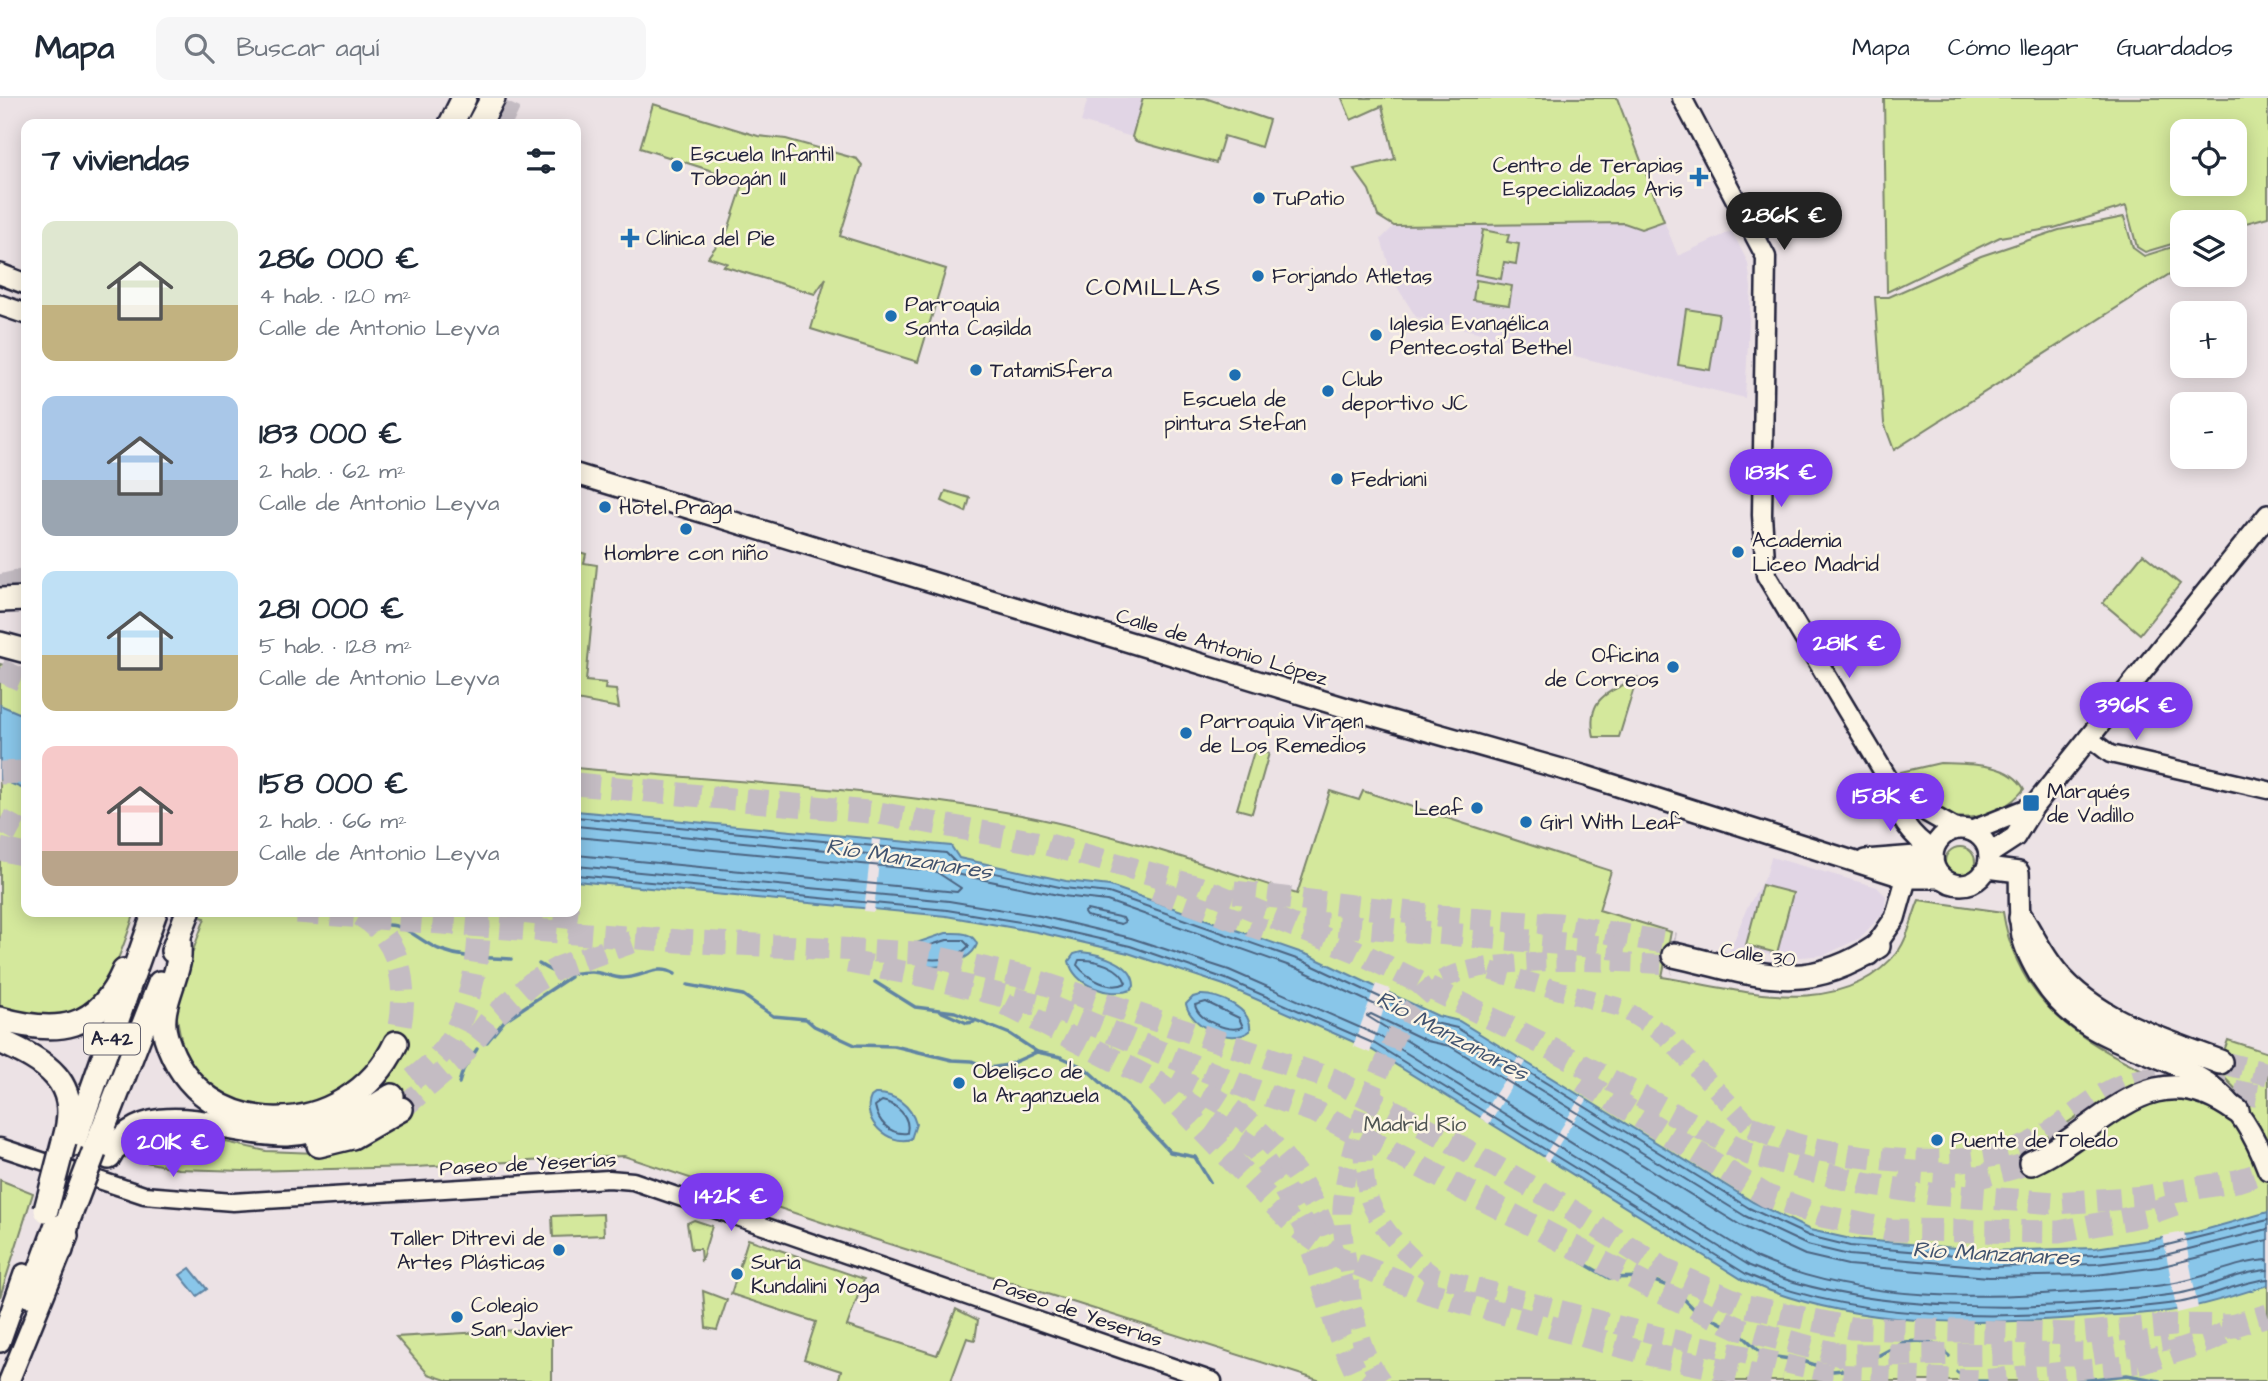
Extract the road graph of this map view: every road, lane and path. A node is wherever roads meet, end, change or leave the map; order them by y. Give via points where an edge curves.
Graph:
1 (464, 98) edge
2 (493, 98) edge
3 (1682, 98) edge
4 (454, 119) edge
5 (482, 119) edge
6 (0, 274) edge
7 (21, 282) edge
8 (0, 305) edge
9 (21, 312) edge
10 (581, 476) edge
11 (2268, 515) edge
12 (21, 598) edge
13 (0, 600) edge
14 (0, 644) edge
15 (21, 650) edge
16 (2088, 737) junction
17 (1894, 789) junction
18 (2268, 790) edge
19 (2034, 806) junction
20 (1964, 830) junction
21 (1933, 854) junction
22 (1857, 860) junction
23 (1988, 861) junction
24 (1906, 878) junction
25 (1942, 878) junction
26 (2021, 918) junction
27 (151, 922) edge
28 (183, 927) edge
29 (1878, 946) joint
30 (1674, 955) tunnel mouth
31 (0, 1019) edge
32 (0, 1041) edge
33 (396, 1043) tunnel mouth
34 (2220, 1062) tunnel mouth
35 (397, 1103) tunnel mouth
36 (2237, 1111) junction
37 (0, 1147) edge
38 (88, 1150) junction
39 (0, 1155) edge
40 (2031, 1163) tunnel mouth
41 (2268, 1170) edge
42 (68, 1175) junction
43 (66, 1219) junction
44 (61, 1250) joint
45 (0, 1342) edge
46 (0, 1375) edge
47 (9, 1381) edge
48 (20, 1381) edge
49 (1213, 1381) edge

1 - 4 highway
2 - 5 highway
3 - 17 main road via 1766,257 1762,515 1766,575
6 - 7 main road
8 - 9 main road
10 - 22 main road, Calle de Antonio López
11 - 16 main road
12 - 13 highway
14 - 15 highway
16 - 18 street via 2110,754
16 - 19 main road
17 - 20 main road
17 - 21 main road via 1893,799 1916,840
19 - 20 main road
19 - 23 main road via 2015,837
20 - 21 main road via 1942,835
20 - 23 main road via 1982,837
21 - 22 main road, Calle de Antonio López
21 - 24 main road via 1909,869
21 - 25 main road
22 - 24 main road, Calle de Antonio López
23 - 25 main road via 1980,877 1966,885
23 - 26 main road via 2018,872
24 - 25 main road
24 - 29 main road via 1895,918
26 - 34 highway via 2050,966 2099,1010 2127,1026
26 - 36 main road via 2028,954 2049,990 2088,1027 2194,1075
27 - 31 highway via 116,991 93,1016 55,1029
27 - 38 highway, A-42
28 - 33 highway via 166,1000 165,1035 190,1079 219,1103 279,1120 322,1114 368,1086
28 - 38 highway, A-42
29 - 30 highway via 1849,966 1792,978
32 - 38 highway via 33,1056 58,1078
35 - 38 highway via 308,1132 267,1134 155,1121
36 - 40 highway via 2202,1093 2172,1087 2154,1090 2124,1101
36 - 41 main road
37 - 42 street
38 - 43 highway, A-42, bridge
38 - 43 highway
39 - 42 street
42 - 49 street, Paseo de Yeserías via 149,1205 190,1209 233,1202 634,1181
43 - 44 highway, A-42
43 - 45 main road
43 - 46 main road
43 - 48 main road
44 - 47 main road

